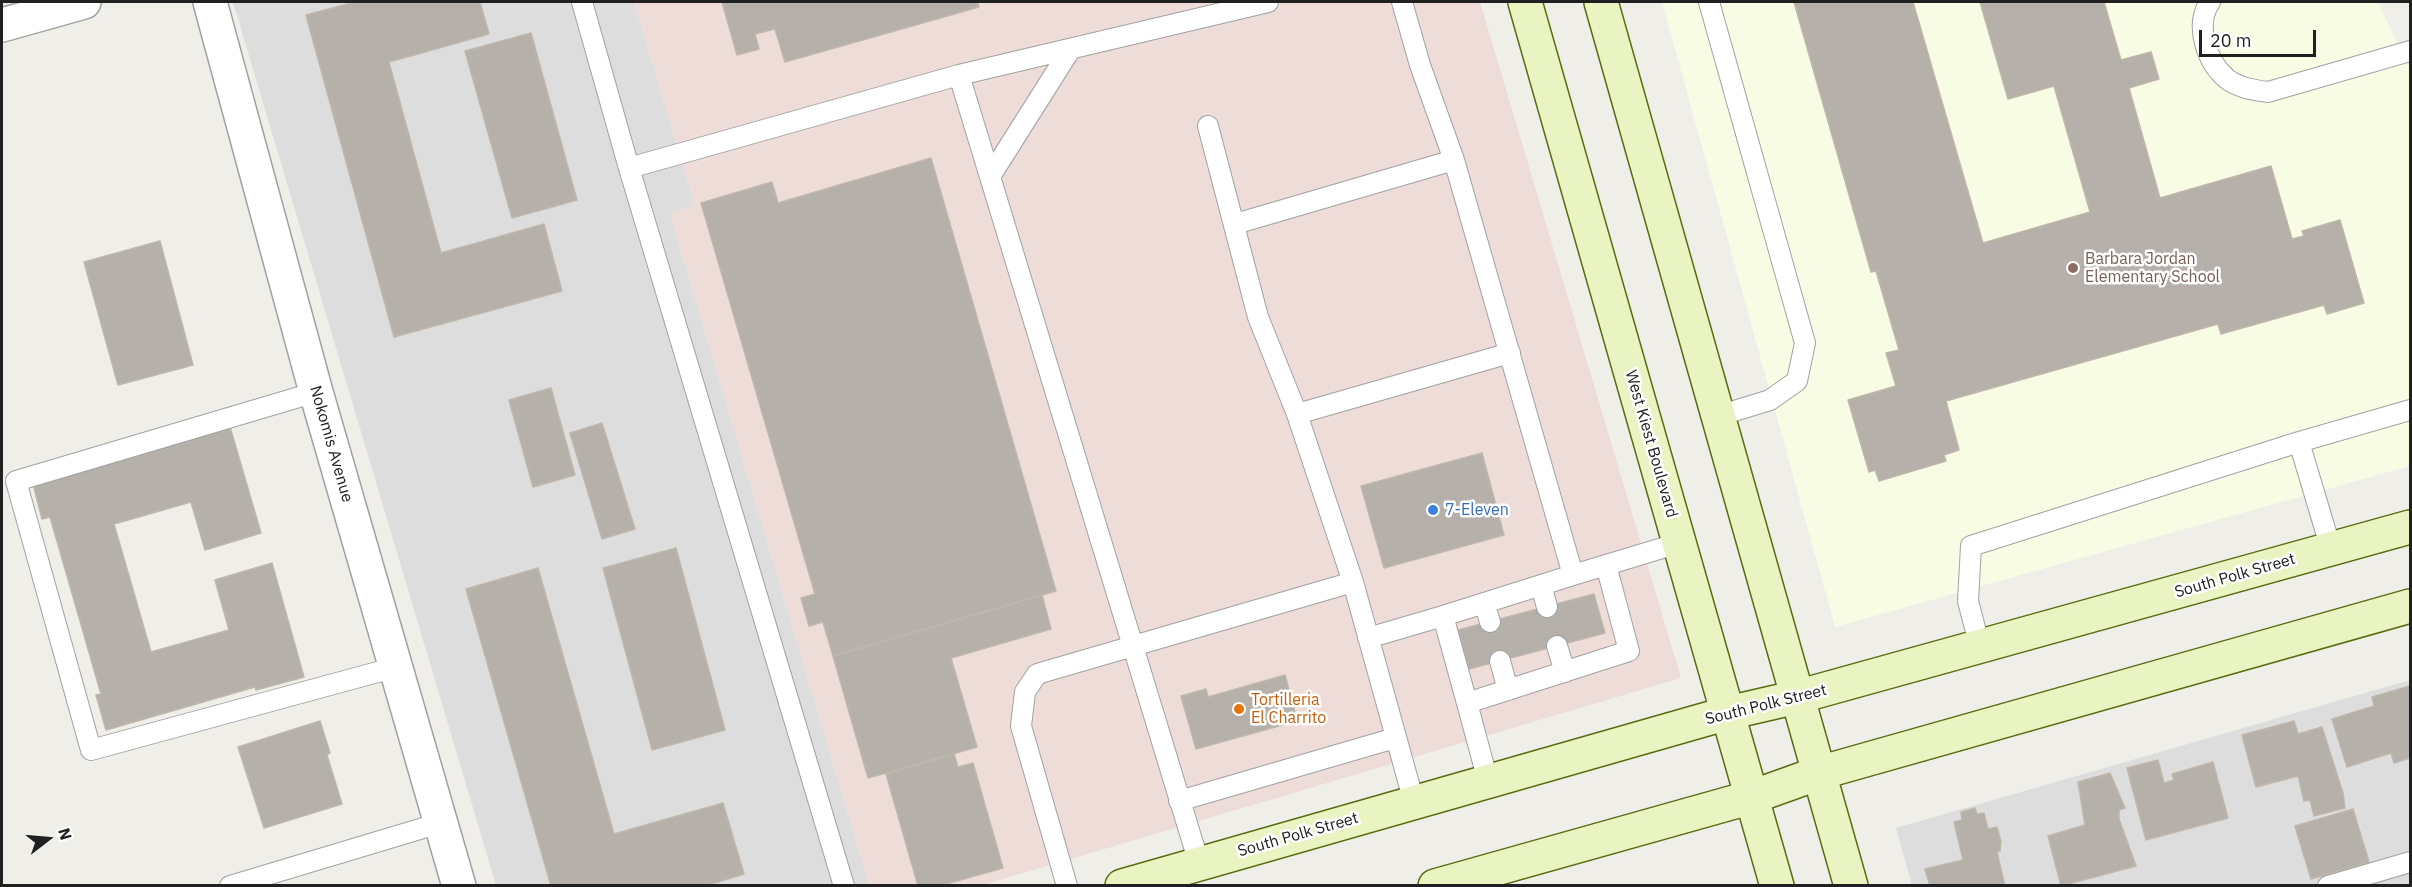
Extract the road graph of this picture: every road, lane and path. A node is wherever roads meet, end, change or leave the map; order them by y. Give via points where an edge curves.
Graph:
1 (84, 2) edge
2 (210, 2) edge
3 (582, 2) edge
4 (1264, 2) edge
5 (1402, 2) edge
6 (1525, 2) edge
7 (1601, 2) edge
8 (1709, 2) edge
9 (2210, 2) edge
10 (2, 25) edge
11 (1070, 50) junction
12 (2410, 51) edge
13 (959, 75) junction
14 (1208, 126) dead end
15 (1454, 160) junction
16 (629, 168) junction
17 (991, 175) junction
18 (1235, 224) junction
19 (1510, 353) junction
20 (316, 392) junction
21 (2410, 410) edge
22 (1297, 414) junction
23 (1718, 416) junction
24 (2299, 442) junction
25 (2410, 527) edge
26 (1679, 543) junction
27 (2331, 549) junction
28 (1606, 564) junction
29 (1573, 575) junction
30 (1353, 582) junction
31 (1541, 585) junction
32 (2410, 606) edge
33 (1547, 607) dead end
34 (1443, 616) junction
35 (1368, 638) junction
36 (1133, 646) junction
37 (1557, 646) dead end
38 (1980, 647) junction
39 (1500, 661) dead end
40 (396, 667) junction
41 (1565, 672) junction
42 (1508, 690) junction
43 (1797, 697) junction
44 (1467, 703) junction
45 (1728, 713) junction
46 (1395, 738) junction
47 (1819, 774) junction
48 (1488, 782) junction
49 (1752, 798) junction
50 (1179, 801) junction
51 (1414, 802) junction
52 (440, 823) junction
53 (2410, 862) edge
54 (1201, 874) edge
55 (230, 885) edge
56 (459, 885) edge
57 (844, 885) edge
58 (1067, 885) edge
59 (1122, 885) edge
60 (1435, 885) edge
61 (1778, 885) edge
62 (1851, 885) edge
63 (2328, 885) edge

1 - 10 street
2 - 20 street, Nokomis Avenue
3 - 16 lane
4 - 11 lane
5 - 15 lane
6 - 26 main road, West Kiest Boulevard
7 - 23 main road
8 - 23 lane via 1805,343 1797,381 1770,400
9 - 12 lane via 2203,26 2205,46 2214,65 2229,80 2247,89 2268,92
11 - 13 lane
11 - 17 lane
13 - 16 lane
13 - 17 lane
14 - 18 lane
15 - 18 lane
15 - 19 lane
16 - 57 lane
17 - 36 lane
18 - 22 lane via 1258,317
19 - 22 lane
19 - 29 lane
20 - 40 street, Nokomis Avenue
20 - 40 lane via 16,481 91,750
21 - 24 lane
22 - 30 lane
23 - 43 main road
24 - 27 lane
24 - 38 lane via 1971,546 1968,601
25 - 27 main road, South Polk Street
26 - 28 lane
26 - 45 main road, West Kiest Boulevard
27 - 38 main road, South Polk Street
28 - 29 lane
28 - 41 lane via 1629,651
29 - 31 lane
30 - 35 lane
30 - 36 lane
31 - 33 lane
31 - 34 lane via 1487,612
32 - 47 main road
34 - 35 lane
34 - 44 lane
35 - 46 lane
36 - 50 lane
36 - 58 lane via 1037,674 1025,692 1021,726
37 - 41 lane
38 - 43 main road, South Polk Street
39 - 42 lane
40 - 52 street, Nokomis Avenue
41 - 42 lane
42 - 44 lane
43 - 45 main road, South Polk Street
43 - 47 main road
44 - 48 lane
45 - 48 main road, South Polk Street
45 - 49 main road, West Kiest Boulevard
46 - 50 lane
46 - 51 lane
47 - 49 main road
47 - 62 main road
48 - 51 main road, South Polk Street
49 - 60 main road
49 - 61 main road, West Kiest Boulevard
50 - 54 lane
51 - 54 main road, South Polk Street
52 - 55 lane
52 - 56 street, Nokomis Avenue
53 - 63 lane
54 - 59 main road, South Polk Street

